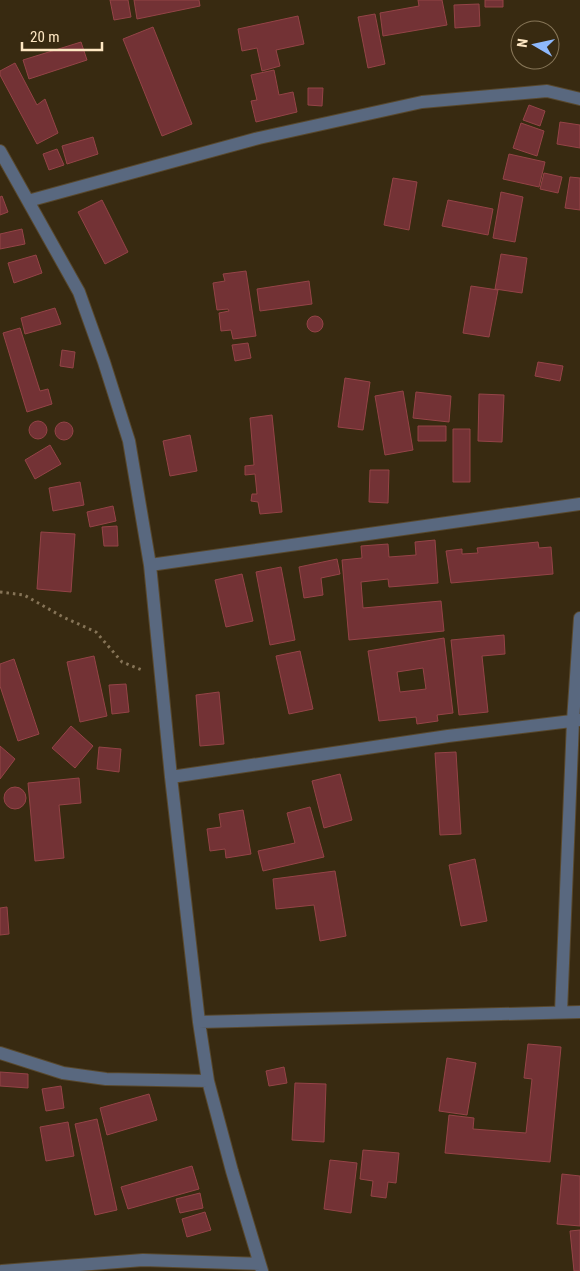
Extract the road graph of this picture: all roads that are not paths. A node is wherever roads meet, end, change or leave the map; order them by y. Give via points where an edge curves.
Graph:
1 (580, 99) edge
2 (0, 151) edge
3 (28, 201) junction
4 (580, 504) edge
5 (150, 565) junction
6 (580, 618) edge
7 (576, 721) edge
8 (171, 777) junction
9 (561, 1012) junction
10 (580, 1012) edge
11 (199, 1022) junction
12 (0, 1053) edge
13 (208, 1081) junction
14 (261, 1268) edge
15 (2, 1271) edge

1 - 3 street via 546,91 422,102 259,138
2 - 3 street
3 - 5 street via 79,292 104,362 129,442
4 - 5 street
5 - 8 street
6 - 7 street
7 - 8 street via 448,736
7 - 9 street
8 - 11 street
9 - 10 street
9 - 11 street
11 - 13 street
12 - 13 street via 63,1074 106,1079
13 - 14 street
14 - 15 street via 143,1260

